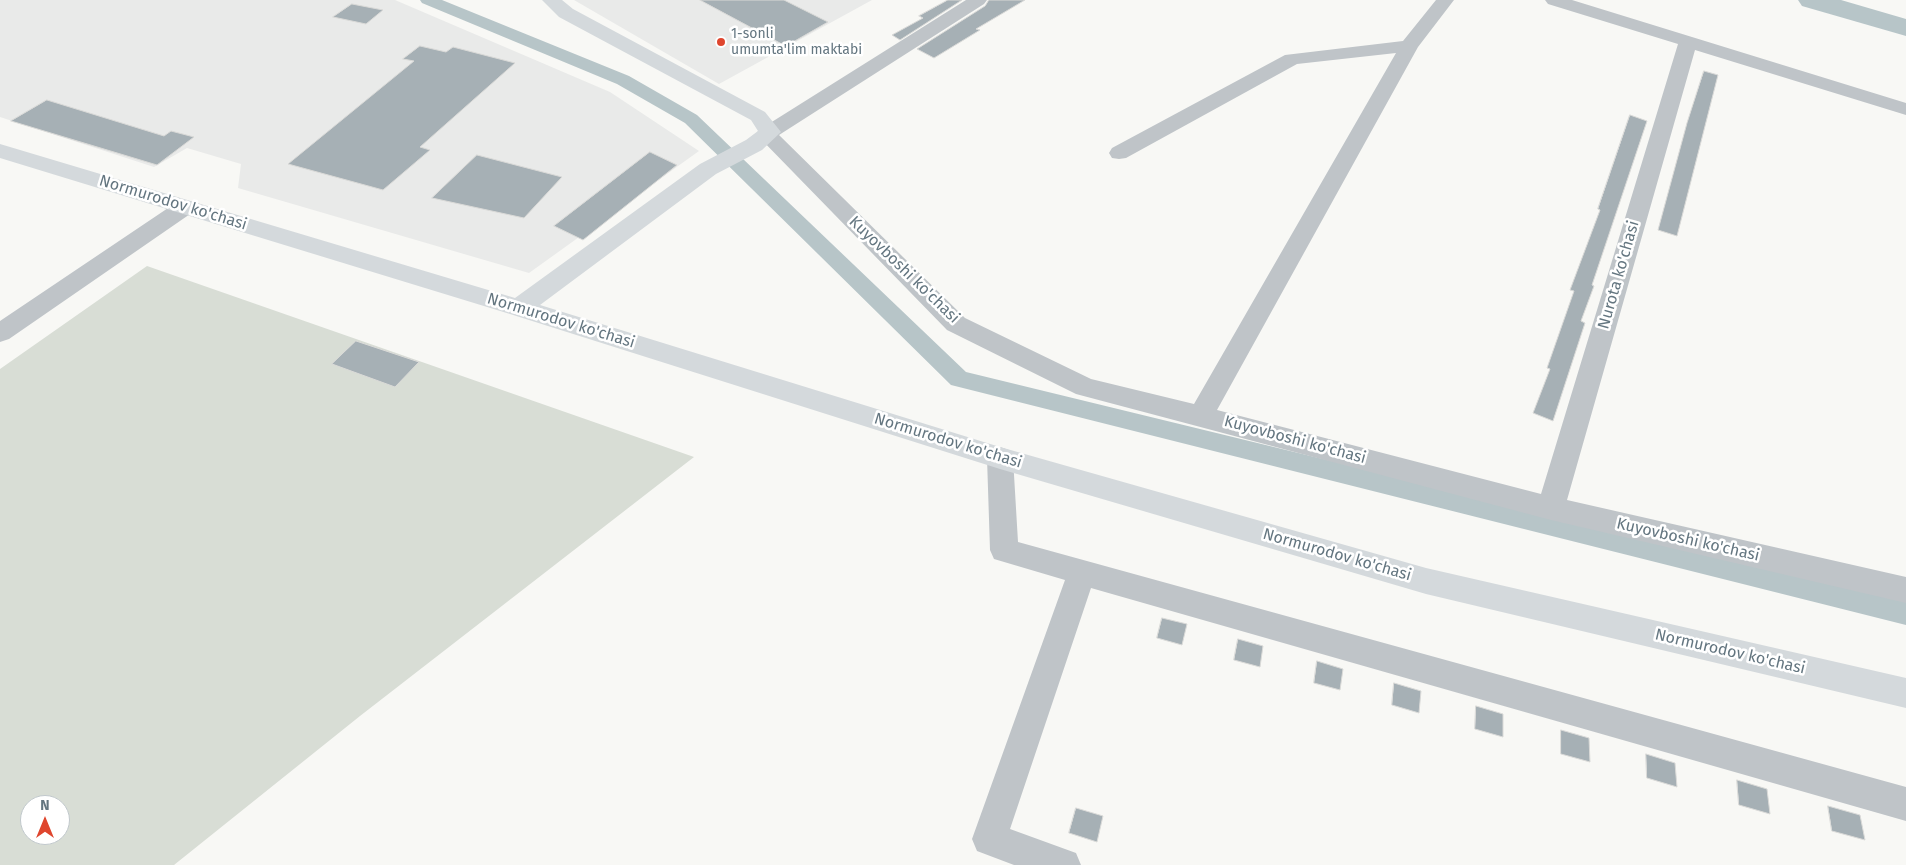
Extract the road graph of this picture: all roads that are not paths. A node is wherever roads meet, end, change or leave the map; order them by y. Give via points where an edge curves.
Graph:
1 (551, 0) edge
2 (978, 0) edge
3 (1445, 0) edge
4 (1554, 0) edge
5 (1688, 41) junction
6 (1409, 46) junction
7 (1906, 109) edge
8 (763, 137) junction
9 (0, 151) edge
10 (1119, 153) dead end
11 (185, 207) junction
12 (519, 308) junction
13 (0, 333) edge
14 (1201, 416) junction
15 (1000, 458) junction
16 (1551, 508) junction
17 (1082, 573) junction
18 (1906, 590) edge
19 (1906, 693) edge
20 (1906, 804) edge
21 (1064, 865) edge

1 - 8 main road, Kuyovboshi ko'chasi via 566,14 758,116
2 - 8 street
3 - 6 street
4 - 5 street
5 - 7 street
5 - 16 street, Nurota ko'chasi
6 - 10 street via 1292,59
6 - 14 street
8 - 12 main road via 708,169
8 - 14 street, Kuyovboshi ko'chasi via 956,324 1085,387
9 - 11 main road, Normurodov ko'chasi
11 - 12 main road, Normurodov ko'chasi
11 - 13 street
12 - 15 main road, Normurodov ko'chasi
14 - 16 street, Kuyovboshi ko'chasi
15 - 17 street via 1004,550
15 - 19 main road, Normurodov ko'chasi via 1426,580
16 - 18 street, Kuyovboshi ko'chasi
17 - 20 street
17 - 21 street via 989,839

